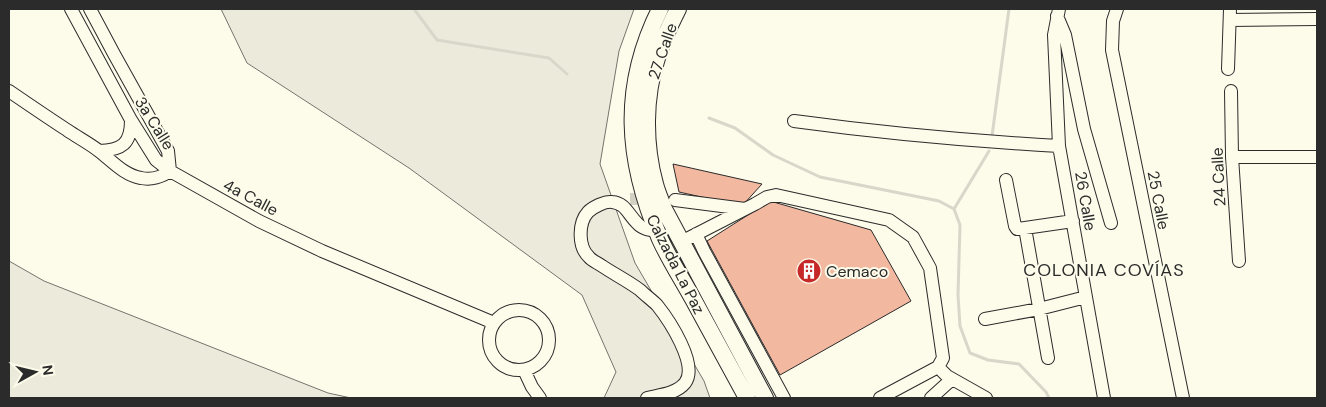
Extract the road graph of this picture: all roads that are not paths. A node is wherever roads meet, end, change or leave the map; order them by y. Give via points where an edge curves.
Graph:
1 (71, 9) edge
2 (90, 9) edge
3 (660, 9) edge
4 (678, 9) edge
5 (1117, 9) edge
6 (1058, 13) edge
7 (1230, 14) edge
8 (1317, 19) edge
9 (1228, 69) dead end
10 (9, 90) edge
11 (1231, 91) dead end
12 (641, 93) junction
13 (132, 120) junction
14 (794, 122) dead end
15 (1059, 146) junction
16 (99, 151) junction
17 (1317, 156) edge
18 (1232, 157) junction
19 (170, 171) junction
20 (1006, 180) dead end
21 (675, 200) dead end
22 (745, 210) junction
23 (1072, 221) junction
24 (1111, 223) dead end
25 (1025, 228) junction
26 (657, 232) junction
27 (696, 234) junction
28 (681, 242) junction
29 (1239, 261) dead end
30 (1086, 297) junction
31 (1040, 309) junction
32 (985, 319) dead end
33 (494, 322) junction
34 (1048, 358) dead end
35 (938, 367) junction
36 (524, 370) junction
37 (952, 379) junction
38 (980, 397) edge
39 (540, 398) edge
40 (647, 398) edge
41 (747, 398) edge
42 (765, 398) edge
43 (784, 398) edge
44 (880, 398) edge
45 (931, 398) edge
46 (1104, 398) edge
47 (1183, 398) edge

1 - 13 street, 3a Calle
2 - 19 street, 3a Calle via 168,151
3 - 12 main road, 27 Calle via 644,49
4 - 12 main road, 27 Calle
5 - 47 street, 25 Calle via 1113,21 1112,50
6 - 15 street, 26 Calle via 1054,35
6 - 24 street via 1084,129
7 - 8 street
7 - 9 street
10 - 16 street
11 - 18 street, 24 Calle
12 - 26 main road, Calzada La Paz via 632,129 637,169
12 - 28 main road, Calzada La Paz via 655,184
13 - 16 street via 125,144
13 - 19 street, 3a Calle via 156,160
14 - 15 street
15 - 23 street, 26 Calle
16 - 19 street via 118,167 140,178 151,179
17 - 18 street
18 - 29 street, 24 Calle
19 - 33 street, 4a Calle via 259,221 322,251
20 - 25 street via 1015,226
21 - 22 street
22 - 27 street
22 - 35 street via 776,195 889,220 913,237 930,268 943,358
23 - 25 street
23 - 30 street, 26 Calle
25 - 31 street
26 - 40 street via 637,223 624,201 605,202 589,212 581,225 581,241 588,257 656,304 682,346 688,362 688,377 684,384 677,390
26 - 41 main road, Calzada La Paz
27 - 28 street
27 - 43 street
28 - 42 main road, Calzada La Paz
30 - 31 street
30 - 46 street, 26 Calle
31 - 32 street
31 - 34 street
33 - 36 street via 490,332 491,352 504,366
33 - 36 street via 501,315 520,309 530,311 545,323 550,343 547,352 541,361
35 - 37 street
35 - 44 street
36 - 39 street
37 - 38 street
37 - 45 street

